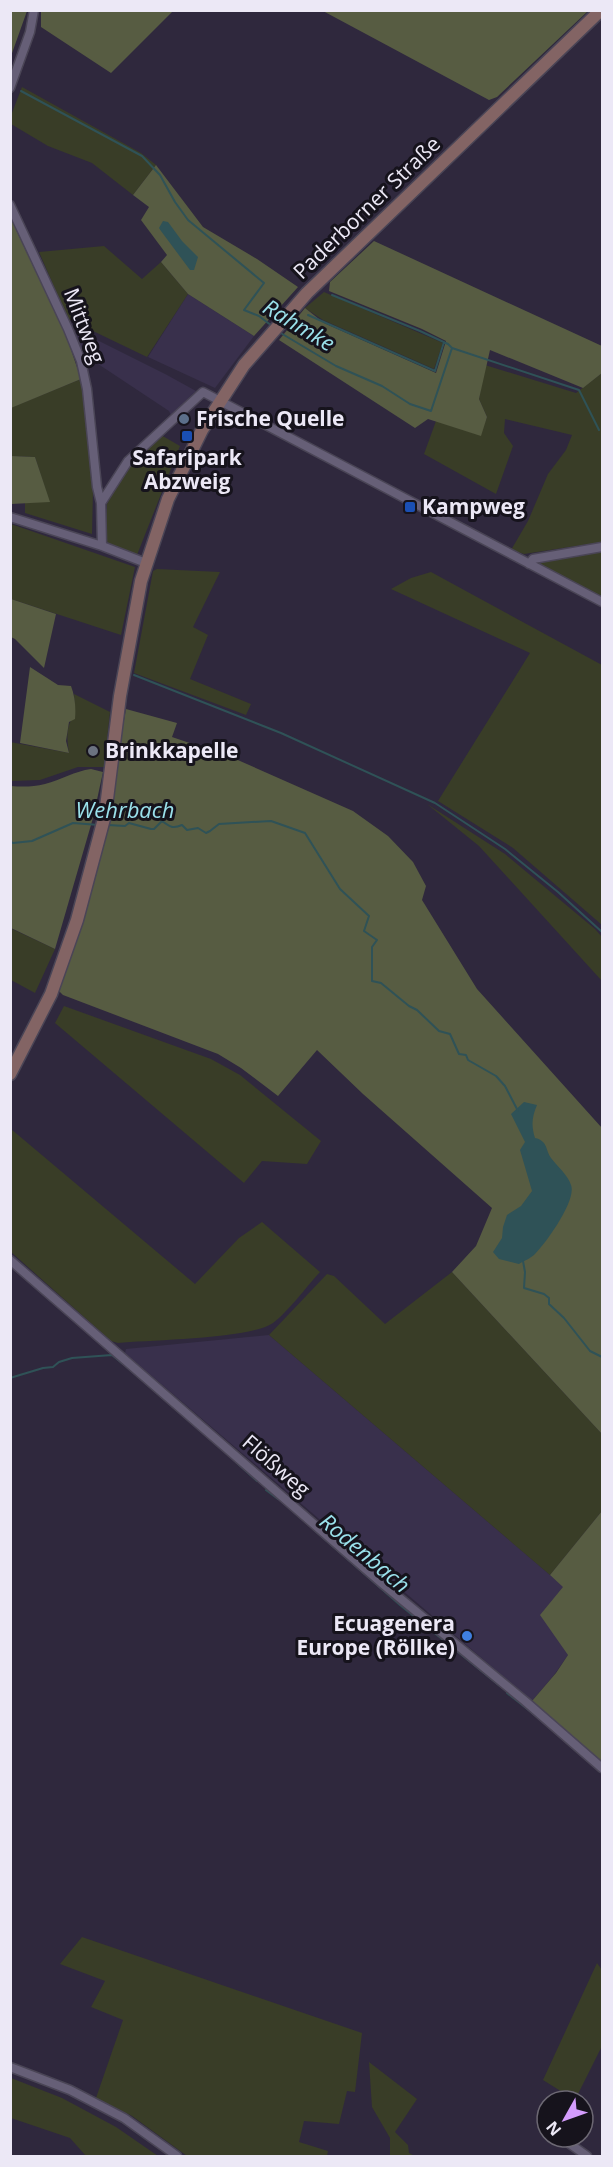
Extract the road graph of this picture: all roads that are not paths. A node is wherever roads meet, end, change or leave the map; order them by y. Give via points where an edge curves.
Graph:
1 (34, 10) edge
2 (601, 10) edge
3 (10, 88) edge
4 (10, 205) edge
5 (219, 401) junction
6 (101, 503) junction
7 (10, 517) edge
8 (102, 546) junction
9 (603, 547) edge
10 (146, 563) junction
11 (529, 564) junction
12 (603, 602) edge
13 (10, 1074) edge
14 (10, 1260) edge
15 (603, 1768) edge
16 (10, 2067) edge
17 (177, 2157) edge

1 - 3 street
2 - 5 main road, Paderborner Straße via 307,293 244,364
4 - 6 street, Mittweg via 81,361
5 - 6 street via 203,392 128,460
5 - 10 main road, Paderborner Straße via 180,473
5 - 11 street
6 - 8 street, Mittweg
7 - 8 street
8 - 10 street
9 - 11 street via 532,559
10 - 13 main road, Paderborner Straße via 127,653 105,815 63,962 42,1014
11 - 12 street
14 - 15 street, Flößweg via 384,1585
16 - 17 street via 70,2090 124,2118

